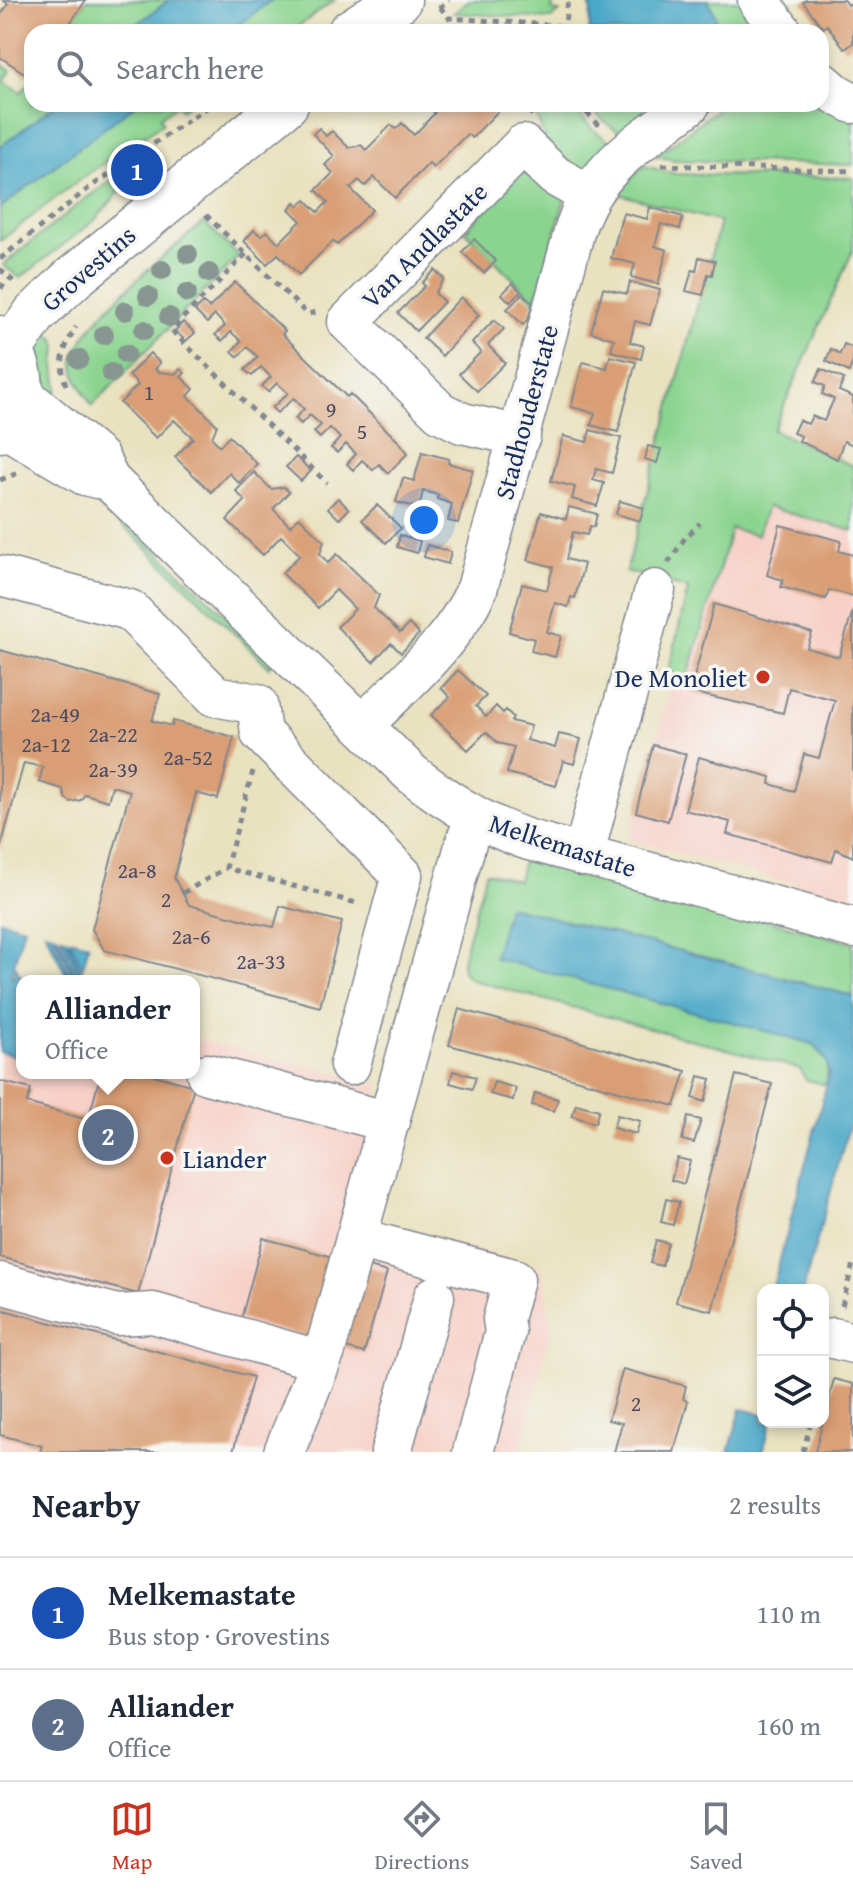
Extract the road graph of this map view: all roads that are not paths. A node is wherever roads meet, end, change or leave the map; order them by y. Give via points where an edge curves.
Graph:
1 (758, 0) edge
2 (414, 2) edge
3 (367, 24) edge
4 (381, 24) edge
5 (776, 24) edge
6 (829, 88) edge
7 (853, 103) edge
8 (246, 112) edge
9 (276, 112) edge
10 (680, 112) edge
11 (589, 195) junction
12 (8, 295) edge
13 (5, 343) edge
14 (8, 417) edge
15 (520, 436) junction
16 (0, 576) edge
17 (655, 590) road end
18 (298, 662) junction
19 (260, 720) junction
20 (363, 725) junction
21 (477, 817) junction
22 (583, 856) junction
23 (853, 928) edge
24 (350, 1065) dead end
25 (207, 1074) dead end
26 (389, 1122) junction
27 (356, 1238) junction
28 (0, 1283) edge
29 (434, 1297) dead end
30 (321, 1361) junction
31 (284, 1452) edge
32 (391, 1452) edge
33 (473, 1452) edge

1 - 5 street
2 - 3 main road
2 - 4 main road
6 - 7 street
8 - 12 main road, Grovestins
9 - 13 main road, Grovestins via 73,278
10 - 11 street, Stadhouderstate via 611,166
11 - 15 street, Stadhouderstate via 575,229
11 - 15 street, Van Andlastate via 555,176 523,145 348,322 440,412 462,423
13 - 14 main road via 20,370
14 - 18 street, Melkemastate via 85,475 109,480
15 - 20 street, Stadhouderstate via 470,606 446,640
16 - 19 street via 130,610 215,696
17 - 22 street
18 - 19 street
18 - 20 street, Melkemastate
19 - 24 street via 402,875
20 - 21 street, Melkemastate via 412,774
21 - 22 street, Melkemastate via 503,831
21 - 26 street
22 - 23 street, Melkemastate
25 - 26 street
26 - 27 street
27 - 30 street
27 - 33 street via 514,1279
28 - 30 street via 117,1315 153,1313
29 - 32 street
30 - 31 street

